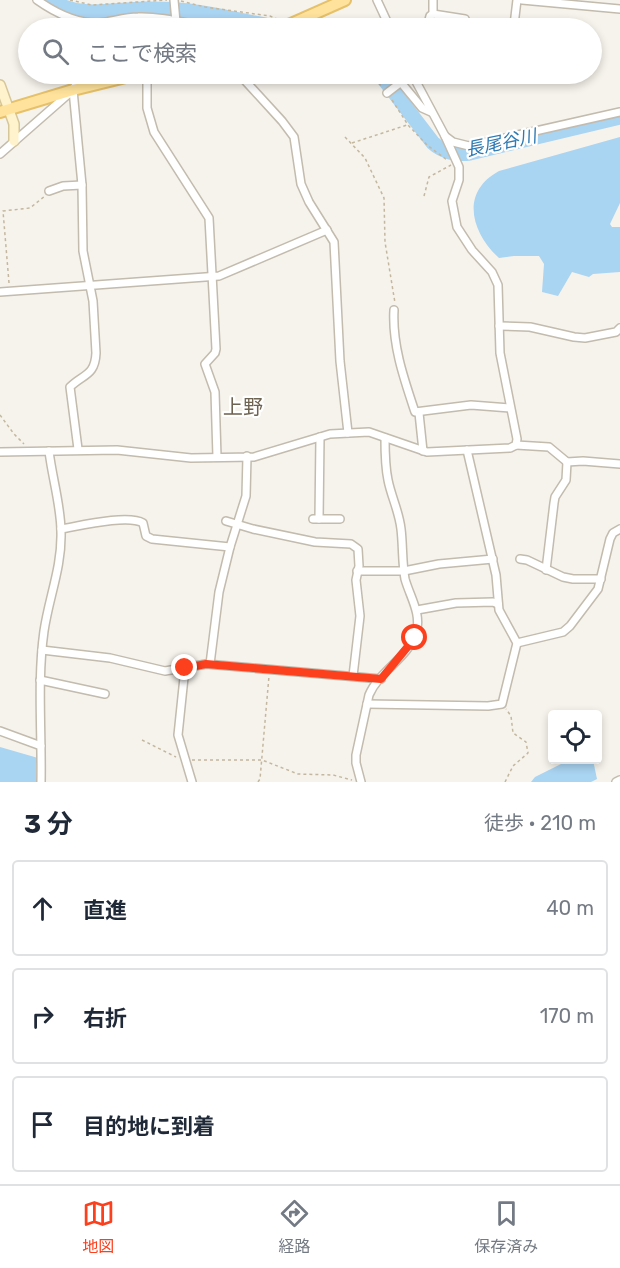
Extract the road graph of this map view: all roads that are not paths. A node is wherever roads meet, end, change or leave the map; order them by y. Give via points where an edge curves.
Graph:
1 (37, 0) edge
2 (174, 0) edge
3 (345, 0) edge
4 (377, 0) edge
5 (433, 0) edge
6 (517, 0) edge
7 (522, 0) edge
8 (620, 9) edge
9 (433, 14) junction
10 (72, 18) edge
11 (129, 18) edge
12 (163, 18) edge
13 (176, 18) edge
14 (305, 18) edge
15 (385, 18) edge
16 (430, 18) edge
17 (459, 18) edge
18 (515, 18) edge
19 (76, 84) edge
20 (97, 84) edge
21 (147, 84) edge
22 (248, 84) edge
23 (399, 84) edge
24 (401, 84) edge
25 (416, 84) edge
26 (0, 85) edge
27 (73, 90) junction
28 (387, 93) road end
29 (5, 111) edge
30 (620, 112) edge
31 (432, 113) junction
32 (445, 136) junction
33 (14, 141) junction
34 (0, 154) edge
35 (82, 185) junction
36 (49, 191) road end
37 (327, 230) junction
38 (213, 276) junction
39 (91, 286) junction
40 (0, 292) edge
41 (394, 310) road end
42 (499, 326) junction
43 (619, 330) edge
44 (510, 408) junction
45 (419, 412) junction
46 (348, 433) junction
47 (320, 437) junction
48 (384, 438) junction
49 (516, 446) junction
50 (78, 449) junction
51 (467, 450) junction
52 (49, 451) junction
53 (423, 451) junction
54 (0, 452) edge
55 (247, 456) junction
56 (217, 457) junction
57 (567, 462) junction
58 (620, 464) edge
59 (340, 519) dead end
60 (226, 521) dead end
61 (237, 525) junction
62 (61, 529) junction
63 (620, 529) edge
64 (230, 547) junction
65 (493, 559) junction
66 (520, 560) dead end
67 (546, 570) junction
68 (357, 571) junction
69 (404, 571) junction
70 (601, 579) junction
71 (498, 604) junction
72 (417, 610) junction
73 (517, 643) junction
74 (42, 650) junction
75 (210, 664) junction
76 (185, 668) junction
77 (353, 676) junction
78 (381, 679) junction
79 (40, 680) junction
80 (105, 694) dead end
81 (367, 704) junction
82 (0, 731) edge
83 (41, 746) junction
84 (620, 780) edge
85 (41, 782) edge
86 (192, 782) edge
87 (361, 782) edge
88 (616, 782) edge

1 - 10 street
2 - 13 street
3 - 14 main road
4 - 15 street
5 - 9 street
6 - 18 street
7 - 8 street
9 - 16 street
9 - 17 street
11 - 12 street
19 - 27 street
20 - 27 main road
21 - 38 street via 147,108 154,132 209,219
22 - 37 street via 294,138 301,184
23 - 28 street
24 - 31 street via 422,108
25 - 31 street
26 - 29 street
27 - 29 main road
27 - 33 street
27 - 35 street
29 - 33 street via 14,124
30 - 32 street via 480,145 453,142
31 - 32 street
32 - 42 street via 460,174 453,201 454,219 460,234 496,278
33 - 34 street
35 - 36 street
35 - 39 street via 83,251
37 - 38 street
37 - 46 street via 334,242
38 - 39 street
38 - 56 street via 216,349 205,364 215,392
39 - 40 street
39 - 50 street via 96,360 90,372 70,387
41 - 45 street via 401,369 415,412
42 - 43 street via 530,327 585,338
42 - 44 street
44 - 45 street via 471,405
44 - 49 street
45 - 53 street
46 - 47 street
46 - 48 street via 369,432
47 - 55 street
47 - 59 street via 316,519
48 - 53 street
48 - 69 street via 387,478 398,509
49 - 51 street
49 - 57 street via 549,447
50 - 52 street
50 - 56 street
51 - 53 street
51 - 65 street
52 - 54 street
52 - 62 street
55 - 56 street
55 - 61 street via 246,496
57 - 58 street
57 - 67 street via 566,480 555,497
60 - 61 street
61 - 64 street
61 - 68 street via 322,544 351,544 358,549
62 - 64 street via 134,519 143,523 146,536 152,539
62 - 74 street via 60,562
63 - 70 street via 610,539
64 - 75 street via 216,609
65 - 69 street
65 - 71 street
66 - 67 street
67 - 70 street via 573,579
68 - 69 street
68 - 77 street via 360,616
69 - 72 street
70 - 73 street via 593,597 563,632
71 - 72 street via 456,603
71 - 73 street
72 - 78 street via 415,638
73 - 81 street via 502,704
74 - 76 street via 110,658 165,671
74 - 79 street
75 - 76 street
75 - 77 street
76 - 86 street via 178,735
77 - 78 street
78 - 81 street via 373,685
79 - 80 street
79 - 83 street
81 - 87 street via 356,763
82 - 83 street
83 - 85 street
84 - 88 street

